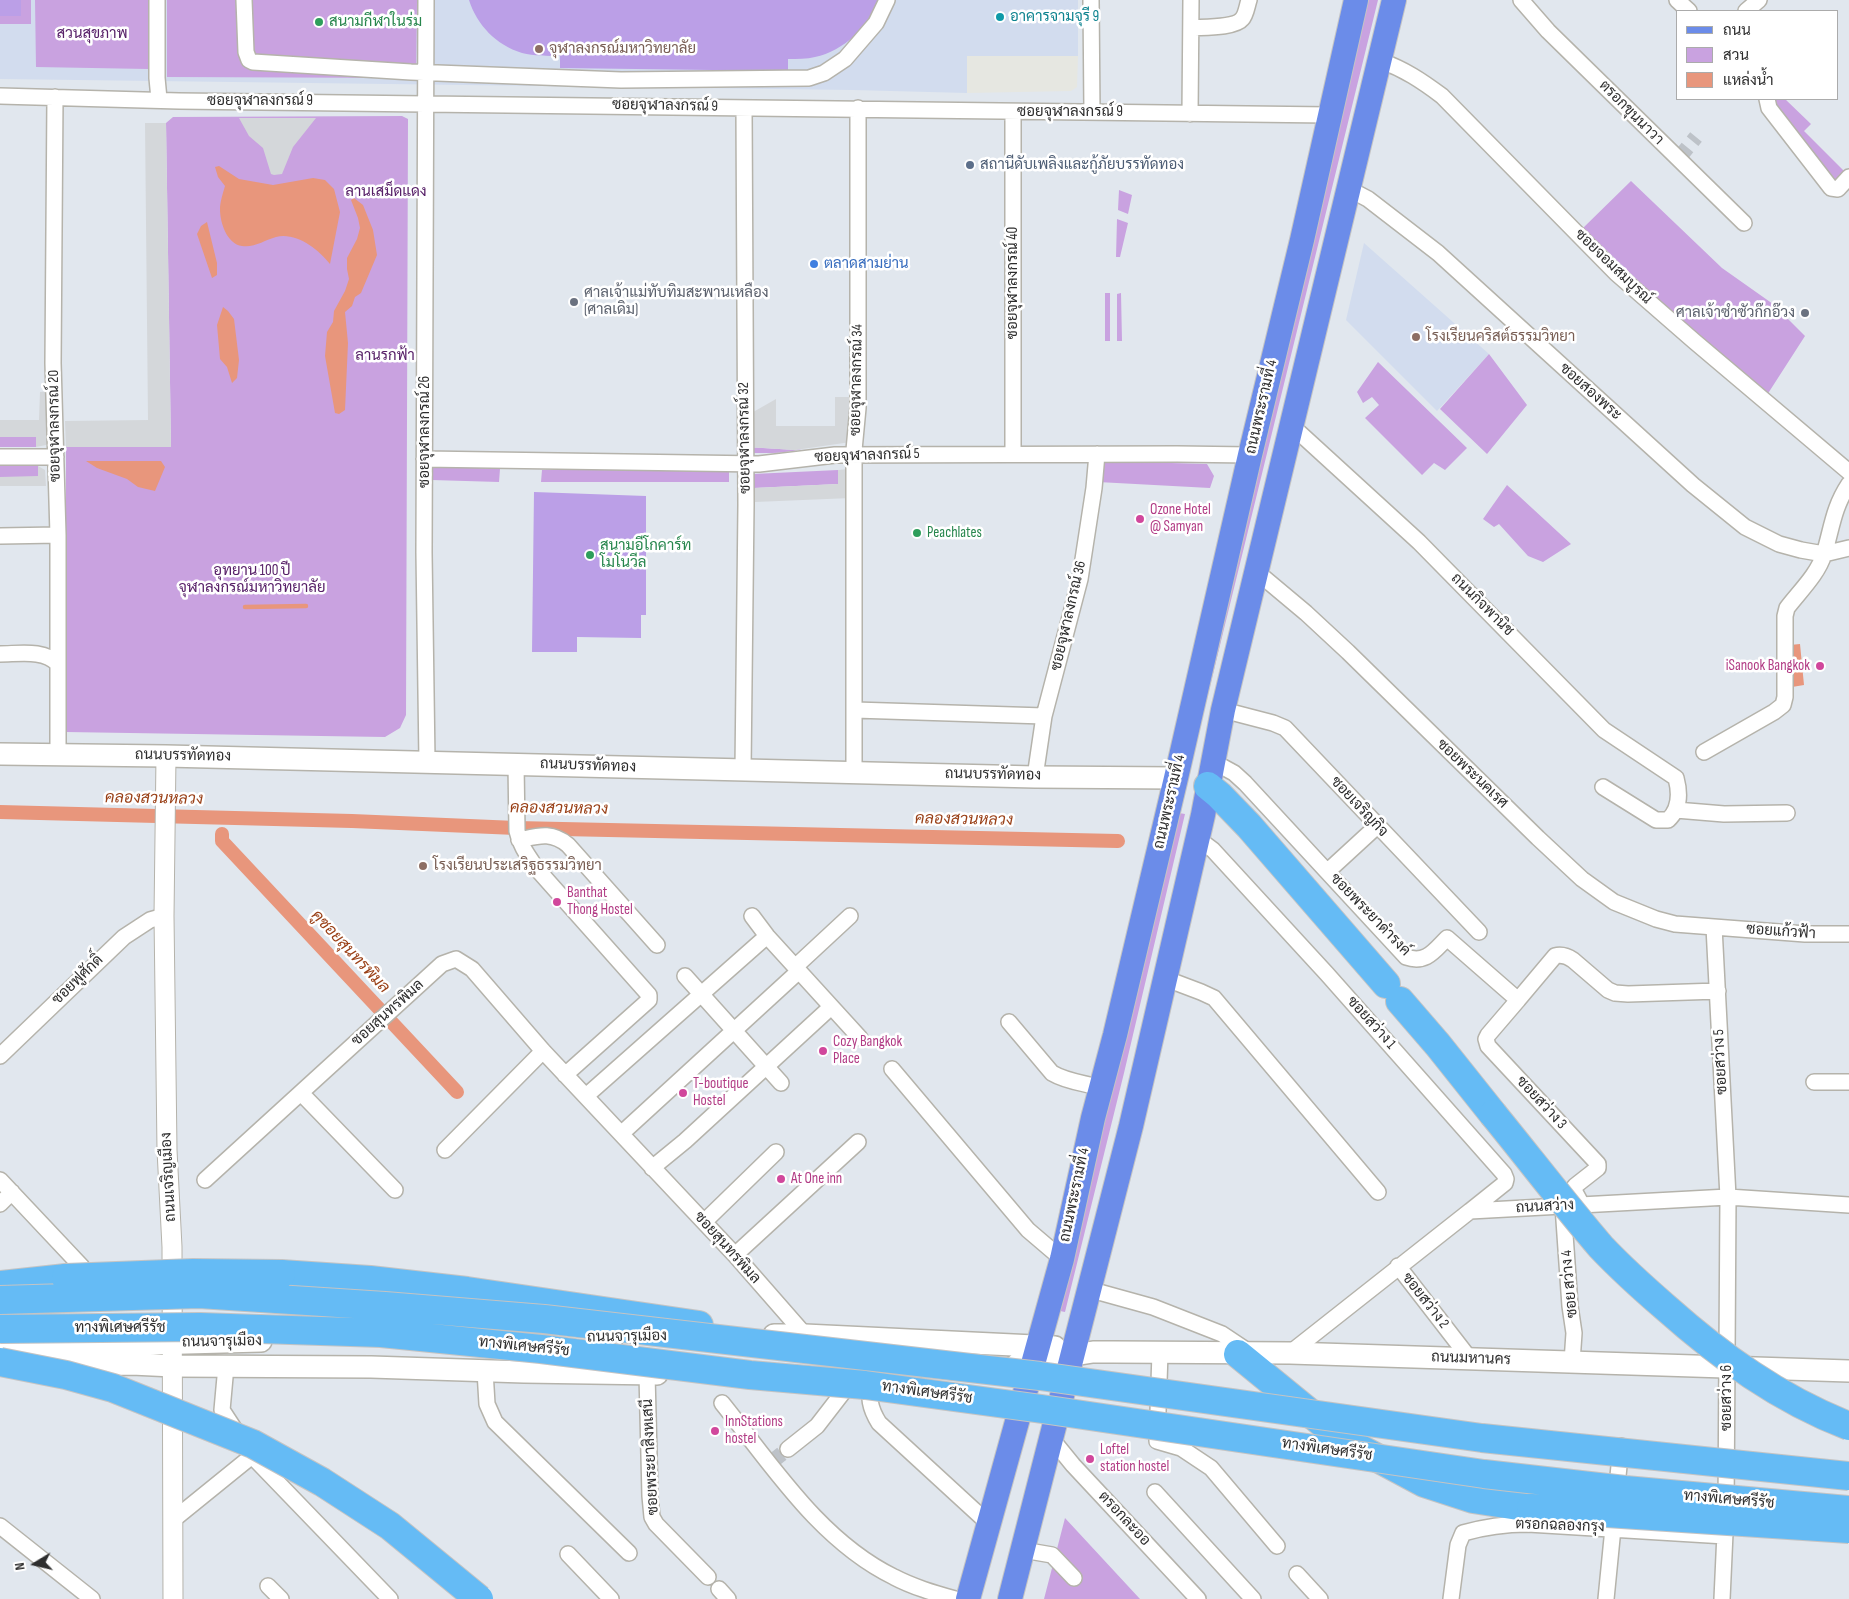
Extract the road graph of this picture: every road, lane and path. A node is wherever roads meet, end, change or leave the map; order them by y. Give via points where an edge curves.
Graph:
1 (157, 0) edge
2 (244, 0) edge
3 (426, 0) edge
4 (886, 0) edge
5 (1091, 0) edge
6 (1191, 0) edge
7 (1249, 0) edge
8 (1356, 0) edge
9 (1394, 0) edge
10 (1521, 0) edge
11 (1677, 0) edge
12 (1759, 0) edge
13 (1688, 10) edge
14 (1747, 10) edge
15 (1191, 28) junction
16 (1380, 61) junction
17 (427, 72) junction
18 (0, 96) edge
19 (54, 97) junction
20 (159, 99) junction
21 (1767, 100) edge
22 (426, 103) junction
23 (744, 108) junction
24 (858, 108) junction
25 (1013, 112) junction
26 (1092, 112) junction
27 (1190, 114) junction
28 (1330, 115) junction
29 (1849, 177) edge
30 (1349, 189) junction
31 (1744, 223) dead end
32 (1292, 426) junction
33 (1013, 454) junction
34 (1097, 454) junction
35 (854, 455) junction
36 (1250, 455) junction
37 (0, 457) edge
38 (56, 457) junction
39 (424, 459) junction
40 (745, 464) junction
41 (1849, 472) edge
42 (1849, 484) edge
43 (58, 535) junction
44 (0, 536) edge
45 (1849, 548) edge
46 (1824, 554) junction
47 (1257, 572) junction
48 (0, 654) edge
49 (58, 664) junction
50 (855, 710) junction
51 (1223, 710) junction
52 (1044, 716) junction
53 (1704, 752) dead end
54 (0, 754) edge
55 (58, 754) junction
56 (166, 756) junction
57 (427, 762) junction
58 (516, 764) junction
59 (743, 769) junction
60 (854, 772) junction
61 (1210, 774) junction
62 (1035, 777) junction
63 (1176, 778) junction
64 (1603, 788) dead end
65 (1676, 810) junction
66 (1787, 813) dead end
67 (1377, 826) junction
68 (518, 836) junction
69 (1197, 838) junction
70 (1328, 871) junction
71 (164, 916) junction
72 (752, 916) dead end
73 (850, 916) dead end
74 (1714, 926) junction
75 (1479, 932) dead end
76 (1849, 934) edge
77 (767, 936) junction
78 (657, 945) dead end
79 (797, 969) junction
80 (685, 976) dead end
81 (1164, 978) junction
82 (1718, 991) junction
83 (702, 995) junction
84 (1518, 1000) junction
85 (831, 1007) junction
86 (1009, 1022) dead end
87 (733, 1031) junction
88 (860, 1038) dead end
89 (543, 1051) junction
90 (0, 1056) edge
91 (766, 1066) junction
92 (892, 1069) dead end
93 (565, 1075) junction
94 (1814, 1082) dead end
95 (1849, 1082) edge
96 (781, 1084) dead end
97 (1101, 1088) junction
98 (301, 1093) junction
99 (586, 1096) junction
100 (621, 1134) junction
101 (858, 1142) dead end
102 (446, 1150) dead end
103 (776, 1152) dead end
104 (652, 1168) junction
105 (0, 1180) edge
106 (205, 1180) dead end
107 (395, 1190) dead end
108 (12, 1192) junction
109 (1378, 1192) dead end
110 (1728, 1197) junction
111 (0, 1204) edge
112 (1582, 1205) junction
113 (1563, 1206) junction
114 (1849, 1206) edge
115 (1470, 1211) junction
116 (704, 1222) junction
117 (735, 1255) junction
118 (1062, 1258) junction
119 (172, 1260) junction
120 (1398, 1266) junction
121 (82, 1267) junction
122 (0, 1277) edge
123 (0, 1285) edge
124 (1088, 1289) junction
125 (0, 1300) edge
126 (0, 1329) edge
127 (765, 1335) junction
128 (805, 1335) junction
129 (173, 1343) junction
130 (0, 1348) edge
131 (1079, 1352) junction
132 (1160, 1352) junction
133 (1244, 1353) junction
134 (1035, 1354) junction
135 (1290, 1354) junction
136 (1470, 1359) junction
137 (0, 1362) edge
138 (1572, 1362) junction
139 (0, 1366) edge
140 (173, 1366) junction
141 (226, 1366) junction
142 (1727, 1367) junction
143 (485, 1371) junction
144 (1849, 1371) edge
145 (864, 1372) junction
146 (647, 1374) junction
147 (1060, 1401) junction
148 (722, 1402) dead end
149 (1158, 1414) junction
150 (1849, 1426) edge
151 (1051, 1438) junction
152 (1342, 1439) junction
153 (1621, 1446) dead end
154 (788, 1449) tunnel mouth
155 (252, 1456) junction
156 (1849, 1476) edge
157 (1155, 1492) dead end
158 (1849, 1510) edge
159 (173, 1520) junction
160 (988, 1523) junction
161 (0, 1526) edge
162 (1613, 1528) junction
163 (1849, 1529) edge
164 (1725, 1536) junction
165 (1277, 1546) dead end
166 (1023, 1550) junction
167 (628, 1553) dead end
168 (568, 1554) dead end
169 (1297, 1574) dead end
170 (708, 1578) dead end
171 (1074, 1578) dead end
172 (268, 1586) dead end
173 (92, 1599) edge
174 (172, 1599) edge
175 (281, 1599) edge
176 (390, 1599) edge
177 (479, 1599) edge
178 (611, 1599) edge
179 (955, 1599) edge
180 (968, 1599) edge
181 (1010, 1599) edge
182 (1198, 1599) edge
183 (1253, 1599) edge
184 (1320, 1599) edge
185 (1451, 1599) edge
186 (1606, 1599) edge
187 (1722, 1599) edge

1 - 20 street
2 - 17 street via 246,52 253,62
3 - 17 street, ซอยจุฬาลงกรณ์ 26
4 - 17 street via 876,23 844,59 824,73 809,78 621,80
5 - 26 street
6 - 15 street
7 - 15 street via 1245,14 1238,22
8 - 28 main road, ถนนพระรามที่ 4
9 - 16 main road
10 - 31 street, ตรอกขุนนาวา
11 - 13 street
12 - 14 street
15 - 27 street
16 - 30 main road
16 - 41 street, ซอยจอมสมบูรณ์ via 1418,77 1442,96 1616,273
17 - 22 street, ซอยจุฬาลงกรณ์ 26
18 - 19 street, ซอยจุฬาลงกรณ์ 9
19 - 20 street, ซอยจุฬาลงกรณ์ 9
19 - 38 street, ซอยจุฬาลงกรณ์ 20
20 - 22 street, ซอยจุฬาลงกรณ์ 9
21 - 29 street via 1770,108 1831,188 1838,189
22 - 23 street, ซอยจุฬาลงกรณ์ 9
22 - 39 street, ซอยจุฬาลงกรณ์ 26
23 - 24 street, ซอยจุฬาลงกรณ์ 9
23 - 40 street, ซอยจุฬาลงกรณ์ 32
24 - 25 street, ซอยจุฬาลงกรณ์ 9
24 - 35 street, ซอยจุฬาลงกรณ์ 34 via 858,408
25 - 26 street, ซอยจุฬาลงกรณ์ 9
25 - 33 street, ซอยจุฬาลงกรณ์ 40
26 - 27 street, ซอยจุฬาลงกรณ์ 9
27 - 28 street, ซอยจุฬาลงกรณ์ 9
28 - 36 main road, ถนนพระรามที่ 4
30 - 32 main road
30 - 46 street, ซอยสองพระ via 1368,199 1438,253 1693,485 1745,527 1779,544
32 - 47 main road
32 - 65 street, ถนนกิจพานิช via 1419,542 1604,730 1676,778
33 - 34 street, ซอยจุฬาลงกรณ์ 5
33 - 35 street, ซอยจุฬาลงกรณ์ 5
34 - 36 street, ซอยจุฬาลงกรณ์ 5
34 - 52 street, ซอยจุฬาลงกรณ์ 36 via 1080,578
35 - 40 street, ซอยจุฬาลงกรณ์ 5
35 - 50 street, ซอยจุฬาลงกรณ์ 34
36 - 63 main road, ถนนพระรามที่ 4
37 - 38 street
38 - 43 street, ซอยจุฬาลงกรณ์ 20
39 - 40 street, ซอยจุฬาลงกรณ์ 5
39 - 57 street, ซอยจุฬาลงกรณ์ 26
40 - 59 street, ซอยจุฬาลงกรณ์ 32
42 - 46 street via 1837,506
43 - 44 street
43 - 49 street, ซอยจุฬาลงกรณ์ 20
45 - 46 street, ซอยสองพระ
46 - 53 street via 1787,608 1783,706
47 - 51 main road
47 - 74 street, ซอยพระนคเรศ via 1348,652 1582,879 1614,902 1656,919 1674,924
48 - 49 street via 44,654
49 - 55 street, ซอยจุฬาลงกรณ์ 20
50 - 52 street
50 - 60 street, ซอยจุฬาลงกรณ์ 34
51 - 61 main road
51 - 67 street, ซอยเจริญกิจ via 1284,728
52 - 62 street, ซอยจุฬาลงกรณ์ 36
54 - 55 main road, ถนนบรรทัดทอง
55 - 56 main road, ถนนบรรทัดทอง
56 - 57 main road, ถนนบรรทัดทอง
56 - 71 street, ถนนเจริญเมือง
57 - 58 main road, ถนนบรรทัดทอง
58 - 59 main road, ถนนบรรทัดทอง
58 - 68 street
59 - 60 main road, ถนนบรรทัดทอง
60 - 62 main road, ถนนบรรทัดทอง
61 - 63 main road
61 - 69 main road
61 - 70 street, ซอยพระยาดำรงค์ via 1234,773
61 - 150 highway, bridge via 1219,795 1438,1045 1602,1248 1638,1284 1718,1353 1766,1386
62 - 63 main road, ถนนบรรทัดทอง
63 - 97 main road, ถนนพระรามที่ 4
64 - 65 street via 1656,820 1668,820
65 - 66 street via 1724,814
67 - 70 street
67 - 75 street, ซอยเจริญกิจ
68 - 78 street via 552,835 560,838
68 - 93 street via 537,869 645,989 649,1000
69 - 81 main road
69 - 115 street, ซอยสว่าง 1 via 1213,850 1327,974 1504,1174 1505,1183
70 - 84 street, ซอยพระยาดำรงค์ via 1406,957 1422,959 1447,938
71 - 90 street, ซอยฟูศักดิ์ via 150,920 124,937
71 - 119 street, ถนนเจริญเมือง
72 - 77 street
73 - 79 street
74 - 76 street, ซอยแก้วฟ้า via 1805,934
74 - 82 street, ซอยสว่าง 5
77 - 79 street
77 - 83 street
79 - 85 street
79 - 87 street
80 - 83 street
81 - 109 street via 1214,998
81 - 124 main road
82 - 84 street via 1615,993 1568,956 1560,955 1555,956
82 - 110 street, ซอยสว่าง 5
83 - 87 street
83 - 99 street
84 - 112 street, ซอยสว่าง 3 via 1486,1038 1488,1046 1598,1164 1598,1168 1575,1186
85 - 88 street
85 - 91 street
86 - 97 street via 1052,1073
87 - 91 street
87 - 100 street
89 - 93 street, ซอยสุนทรพิมล
89 - 98 street, ซอยสุนทรพิมล via 472,969 456,959 442,964
89 - 102 street
91 - 96 street
91 - 104 street
92 - 118 street via 1028,1230
93 - 99 street, ซอยสุนทรพิมล
94 - 95 street
97 - 118 main road, ถนนพระรามที่ 4
98 - 106 street, ซอยสุนทรพิมล
98 - 107 street
99 - 100 street, ซอยสุนทรพิมล
100 - 104 street, ซอยสุนทรพิมล
101 - 117 street
103 - 116 street
104 - 116 street, ซอยสุนทรพิมล
105 - 108 street
108 - 111 street
108 - 121 street
110 - 112 street, ถนนสว่าง
110 - 114 street, ถนนสว่าง
110 - 142 street, ซอยสว่าง 6
112 - 113 street, ถนนสว่าง
113 - 115 street, ถนนสว่าง
113 - 138 street, ซอย สว่าง 4 via 1574,1333
115 - 120 street
116 - 117 street, ซอยสุนทรพิมล
117 - 128 street, ซอยสุนทรพิมล
118 - 134 main road, ถนนพระรามที่ 4
119 - 121 street
119 - 129 street, ถนนเจริญเมือง
120 - 135 street
120 - 136 street, ซอยสว่าง 2
121 - 122 street
123 - 127 highway, bridge via 129,1274 281,1274 467,1291
124 - 131 main road
124 - 133 street via 1153,1307 1222,1334
125 - 156 highway, ทางพิเศษศรีรัช, bridge via 199,1294 544,1319 1040,1376 1482,1438
126 - 158 highway, ทางพิเศษศรีรัช, bridge via 200,1327 382,1333 865,1385 1484,1474
127 - 128 main road, ถนนจารุเมือง
127 - 129 main road, ถนนจารุเมือง
128 - 134 main road, ถนนจารุเมือง
129 - 130 main road, ถนนจารุเมือง
129 - 140 street, ถนนเจริญเมือง
131 - 132 main road, ถนนมหานคร
131 - 134 main road, ถนนจารุเมือง
131 - 147 main road
132 - 133 main road, ถนนมหานคร
132 - 149 street
133 - 135 main road, ถนนมหานคร
133 - 152 highway
134 - 145 main road, ถนนจารุเมือง via 988,1369
134 - 160 main road, ถนนพระรามที่ 4
135 - 136 main road, ถนนมหานคร
136 - 138 main road, ถนนมหานคร
137 - 177 highway, bridge via 113,1388 253,1444 322,1482 390,1526
138 - 142 main road, ถนนมหานคร
139 - 140 main road, ถนนจารุเมือง
140 - 141 main road, ถนนจารุเมือง
140 - 159 street, ถนนเจริญเมือง
141 - 143 main road, ถนนจารุเมือง
141 - 155 street via 222,1410
142 - 144 main road, ถนนมหานคร
142 - 164 street, ซอยสว่าง 6
143 - 146 main road, ถนนจารุเมือง
143 - 167 street via 487,1404 495,1422
145 - 146 main road, ถนนจารุเมือง
145 - 154 street via 817,1426
145 - 160 street via 872,1412 879,1423
146 - 170 street, ซอยพระยาสิงหเสนี via 652,1517
147 - 149 highway
147 - 151 main road
148 - 179 street via 791,1490 830,1532 862,1558 895,1578
149 - 152 highway
149 - 165 street via 1157,1441 1181,1448 1211,1468
151 - 166 main road
151 - 182 street, ตรอกละออ
152 - 163 highway, bridge via 1424,1483 1473,1499 1531,1508
153 - 162 street
155 - 159 street
155 - 176 street
157 - 183 street
159 - 174 street, ถนนเจริญเมือง
160 - 180 main road, ถนนพระรามที่ 4
161 - 173 street
162 - 164 street, ตรอกฉลองกรุง
162 - 185 street, ตรอกฉลองกรุง via 1508,1524 1463,1533 1458,1545
162 - 186 street
164 - 187 street, ซอยสว่าง 6
166 - 171 street via 1052,1555
166 - 181 main road
168 - 178 street
169 - 184 street
172 - 175 street

